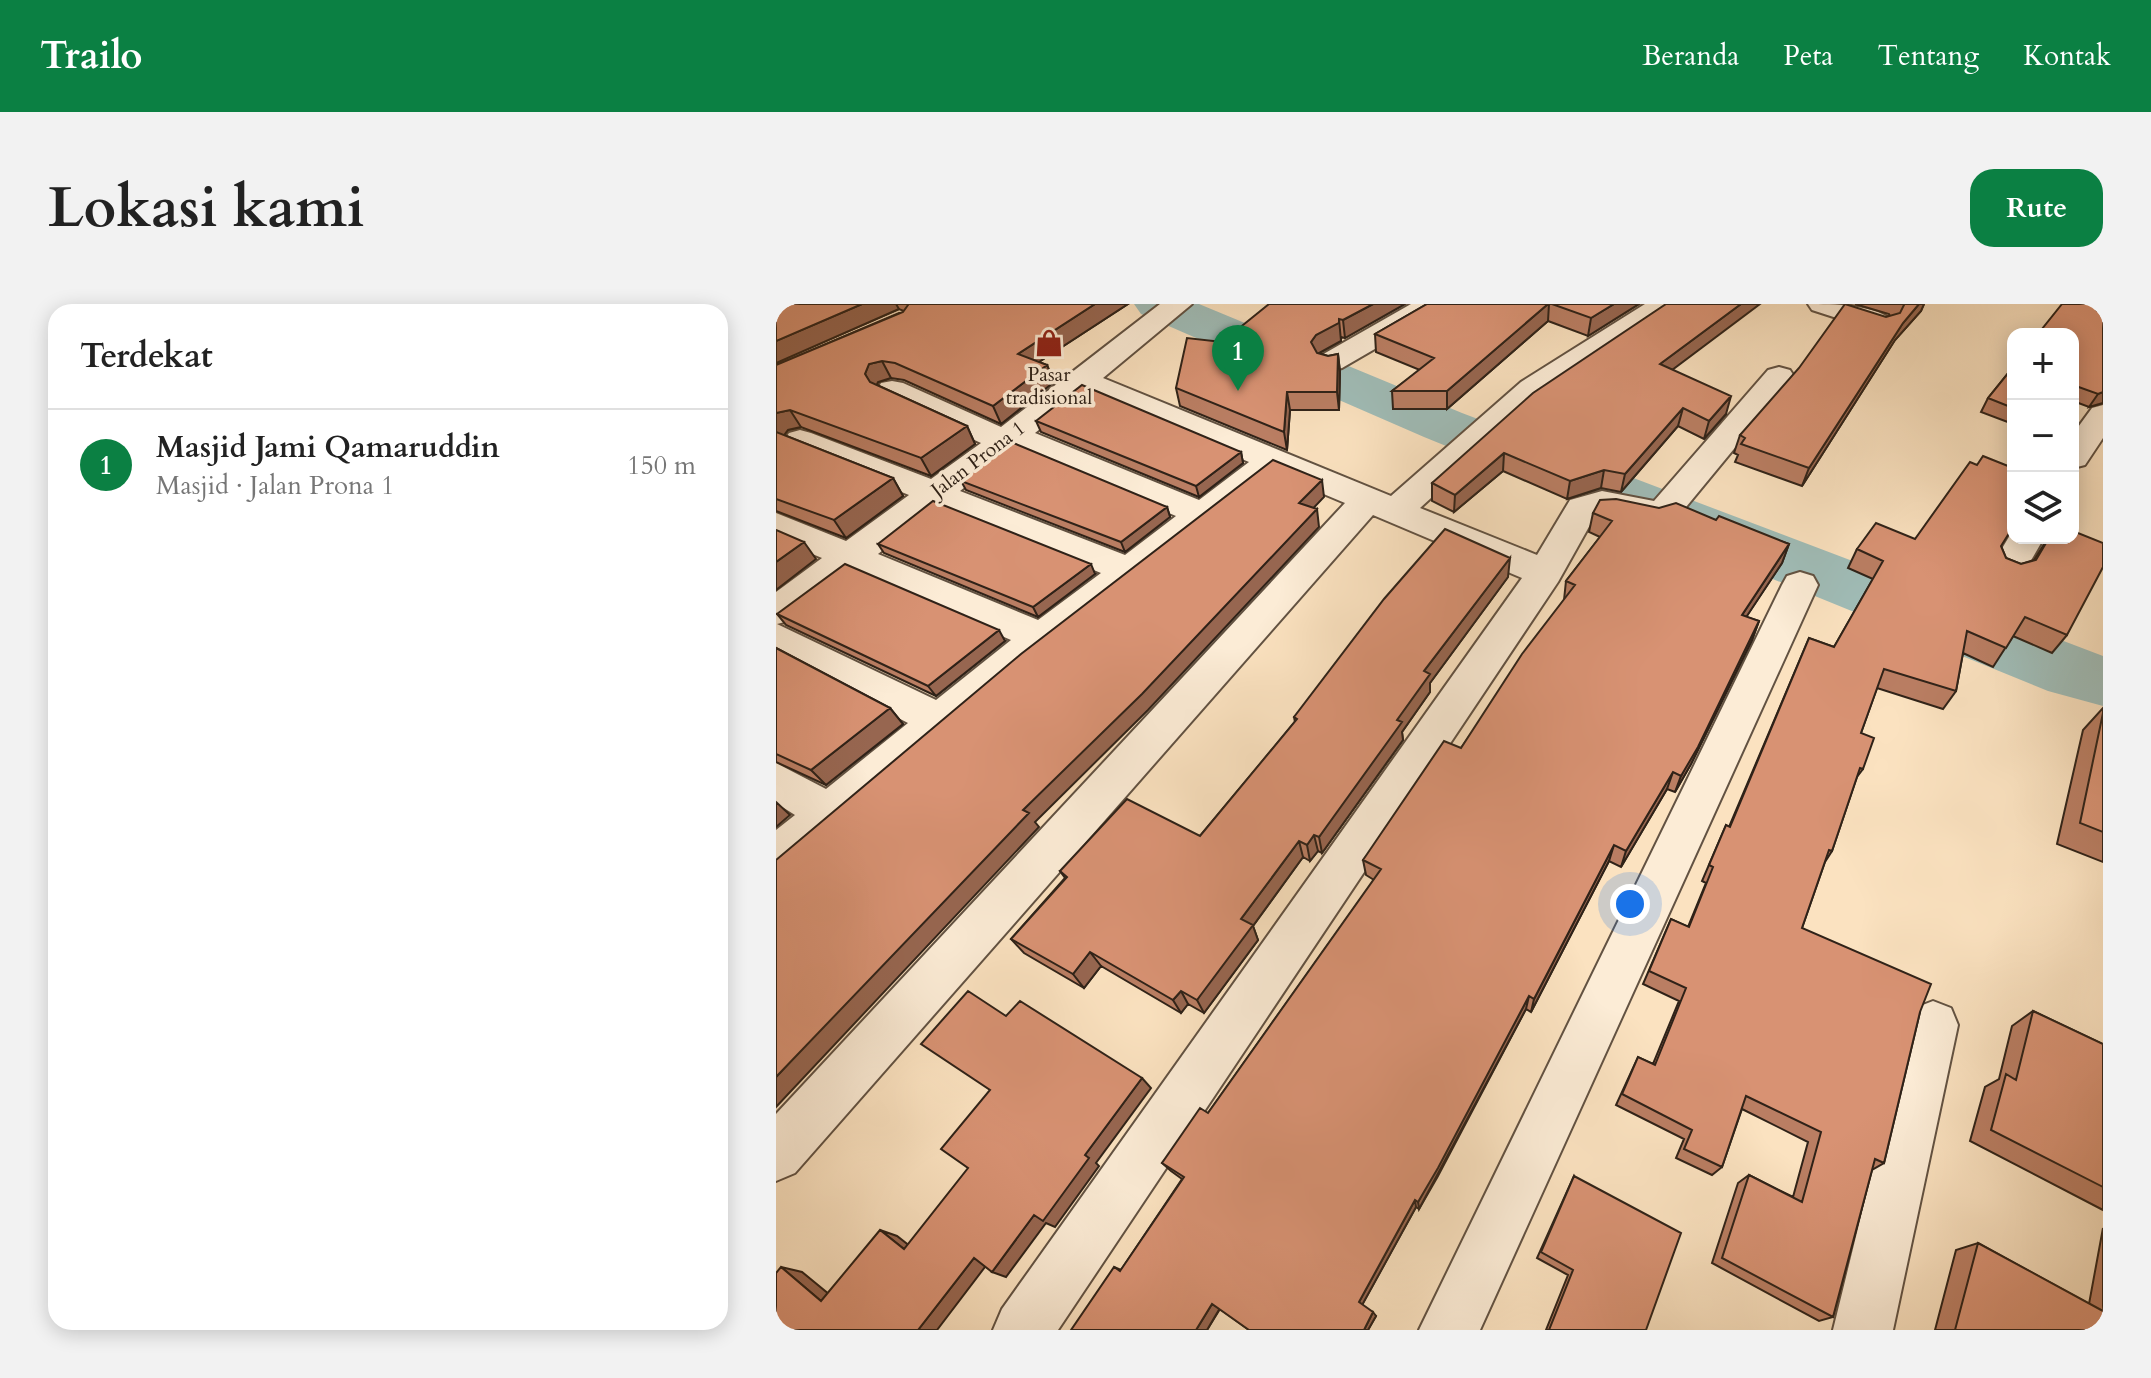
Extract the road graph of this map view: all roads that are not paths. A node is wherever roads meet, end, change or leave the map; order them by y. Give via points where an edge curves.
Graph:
1 (1178, 304) edge
2 (1432, 304) edge
3 (1664, 304) edge
4 (1822, 304) edge
5 (1880, 323) edge
6 (1331, 362) edge
7 (1779, 376) dead end
8 (1081, 380) junction
9 (892, 390) edge
10 (2103, 415) edge
11 (1008, 438) junction
12 (800, 440) edge
13 (2079, 449) edge
14 (1273, 460) junction
15 (931, 494) junction
16 (1382, 505) junction
17 (1202, 514) junction
18 (776, 525) edge
19 (849, 557) junction
20 (1129, 570) junction
21 (1545, 573) junction
22 (1800, 585) dead end
23 (776, 611) edge
24 (1042, 637) junction
25 (776, 638) edge
26 (939, 720) junction
27 (776, 781) edge
28 (829, 813) junction
29 (776, 857) edge
30 (1933, 1025) dead end
31 (776, 1154) edge
32 (1023, 1330) edge
33 (1449, 1330) edge
34 (1863, 1330) edge

1 - 8 street, Jalan Prona 1
2 - 6 street
3 - 16 street via 1532,389
4 - 5 street
7 - 21 street via 1665,510 1650,513 1589,503
8 - 11 street, Jalan Prona 1
8 - 14 street
9 - 11 street
10 - 13 street
11 - 15 street, Jalan Prona 1
11 - 17 street
12 - 15 street
14 - 16 street
14 - 17 street
15 - 19 street, Jalan Prona 1
15 - 20 street
16 - 21 street
16 - 31 street
17 - 20 street
18 - 19 street
19 - 23 street, Jalan Prona 1
19 - 24 street
20 - 24 street
21 - 32 street
22 - 33 street
24 - 26 street
25 - 26 street
26 - 28 street
27 - 28 street
28 - 29 street
30 - 34 street

